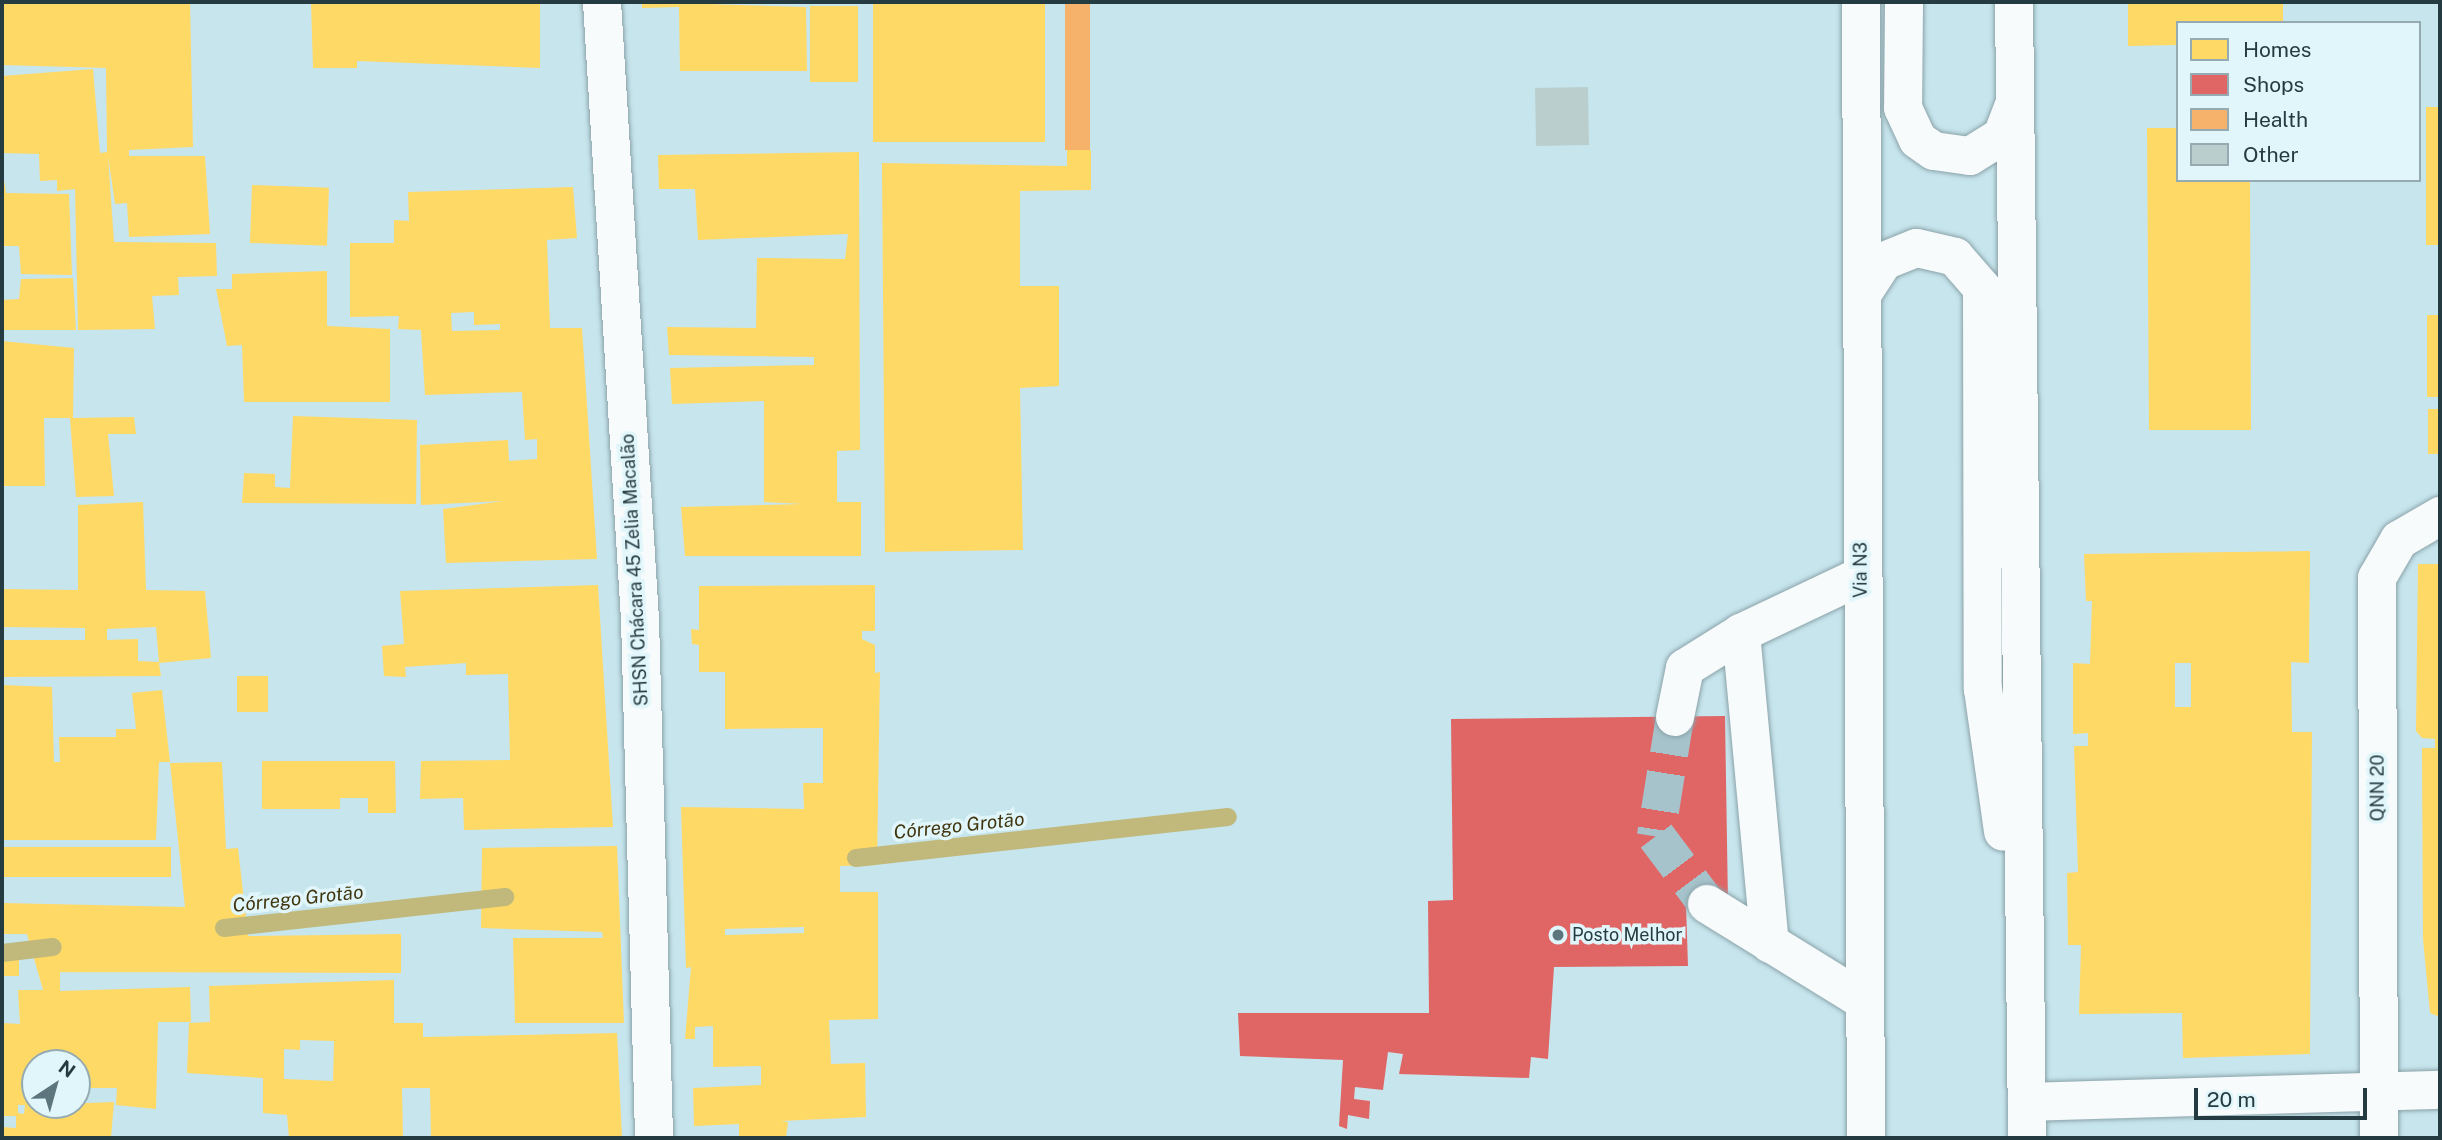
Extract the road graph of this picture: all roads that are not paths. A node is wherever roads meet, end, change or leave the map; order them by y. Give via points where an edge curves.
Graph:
1 (602, 2) edge
2 (1861, 2) edge
3 (1903, 2) edge
4 (2014, 2) edge
5 (2014, 100) junction
6 (1865, 290) junction
7 (2440, 516) edge
8 (1861, 576) junction
9 (1741, 633) junction
10 (1675, 717) tunnel mouth
11 (1707, 904) tunnel mouth
12 (1770, 944) junction
13 (2025, 990) junction
14 (1864, 1000) junction
15 (2379, 1090) junction
16 (2440, 1090) edge
17 (2027, 1120) edge
18 (654, 1138) edge
19 (1866, 1138) edge
20 (2379, 1138) edge

1 - 18 main road, SHSN Chácara 45 Zelia Macalão via 640,619
2 - 6 main road, Via N3
3 - 5 main road via 1903,108 1919,140 1950,156 1988,149 2002,136
4 - 5 main road
5 - 13 main road
6 - 8 main road, Via N3
6 - 13 main road via 1884,261 1917,248 1955,257 1982,288 1983,688
7 - 15 main road, QNN 20 via 2399,541 2377,578
8 - 9 main road
8 - 14 main road, Via N3
9 - 10 main road via 1685,668
9 - 12 main road
11 - 12 main road
12 - 14 main road
13 - 17 main road
14 - 19 main road, Via N3
15 - 16 main road
15 - 17 main road
15 - 20 main road, QNN 20

